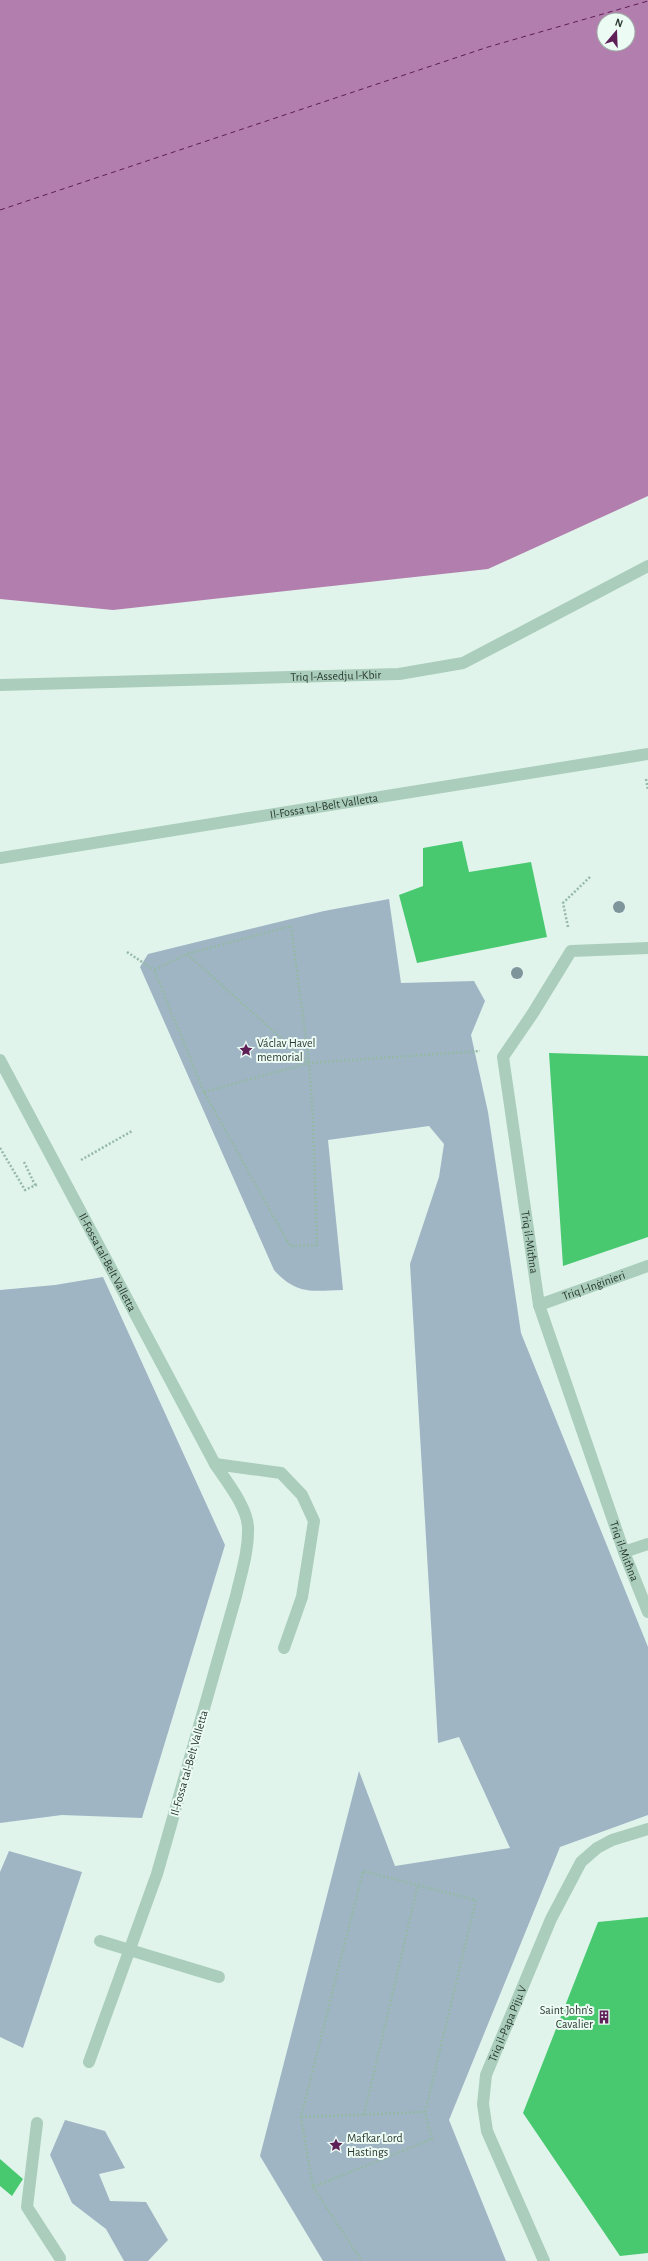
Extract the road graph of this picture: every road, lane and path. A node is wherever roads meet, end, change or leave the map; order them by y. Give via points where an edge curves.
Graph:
1 (648, 566) edge
2 (0, 685) edge
3 (648, 754) edge
4 (0, 858) edge
5 (590, 877) dead end
6 (568, 930) dead end
7 (648, 948) edge
8 (127, 952) dead end
9 (187, 954) junction
10 (154, 970) junction
11 (504, 1057) junction
12 (0, 1060) edge
13 (309, 1063) junction
14 (204, 1092) junction
15 (132, 1130) dead end
16 (0, 1148) edge
17 (77, 1162) dead end
18 (42, 1182) dead end
19 (648, 1266) edge
20 (539, 1305) junction
21 (215, 1464) junction
22 (648, 1544) edge
23 (624, 1552) junction
24 (648, 1612) edge
25 (284, 1648) dead end
26 (648, 1829) edge
27 (418, 1885) junction
28 (100, 1941) dead end
29 (219, 1977) dead end
30 (89, 2062) dead end
31 (425, 2112) junction
32 (364, 2115) junction
33 (301, 2117) junction
34 (37, 2123) dead end
35 (313, 2187) junction
36 (60, 2258) dead end
37 (362, 2261) edge
38 (544, 2261) edge

1 - 2 street, Triq l-Assedju l-Kbir via 463,663 399,674
3 - 4 street, Il-Fossa tal-Belt Valletta
5 - 6 path via 563,903
7 - 11 street via 570,951
8 - 10 path
9 - 10 path
9 - 13 path
9 - 13 path via 291,926
10 - 14 path
11 - 13 path via 482,1051
11 - 20 street, Triq il-Mitħna
12 - 21 street, Il-Fossa tal-Belt Valletta
13 - 14 path
13 - 14 path via 317,1245 290,1246
15 - 17 path
16 - 18 path via 24,1190
19 - 20 street, Triq l-Inġinieri
20 - 23 street, Triq il-Mitħna
21 - 25 street via 281,1473 302,1495 314,1521 302,1598
21 - 30 street, Il-Fossa tal-Belt Valletta via 237,1497 248,1525 246,1550 236,1596 157,1874
22 - 23 street
23 - 24 street, Triq il-Mitħna
26 - 38 street, Triq il-Papa Piju V via 612,1840 597,1848 581,1862 551,1920 486,2075 483,2104 487,2131
27 - 31 path via 476,1900
27 - 32 path
27 - 33 path via 363,1871
28 - 29 street
31 - 32 path
31 - 35 path via 432,2139
32 - 33 path
33 - 35 path
34 - 36 street via 27,2207
35 - 37 path

